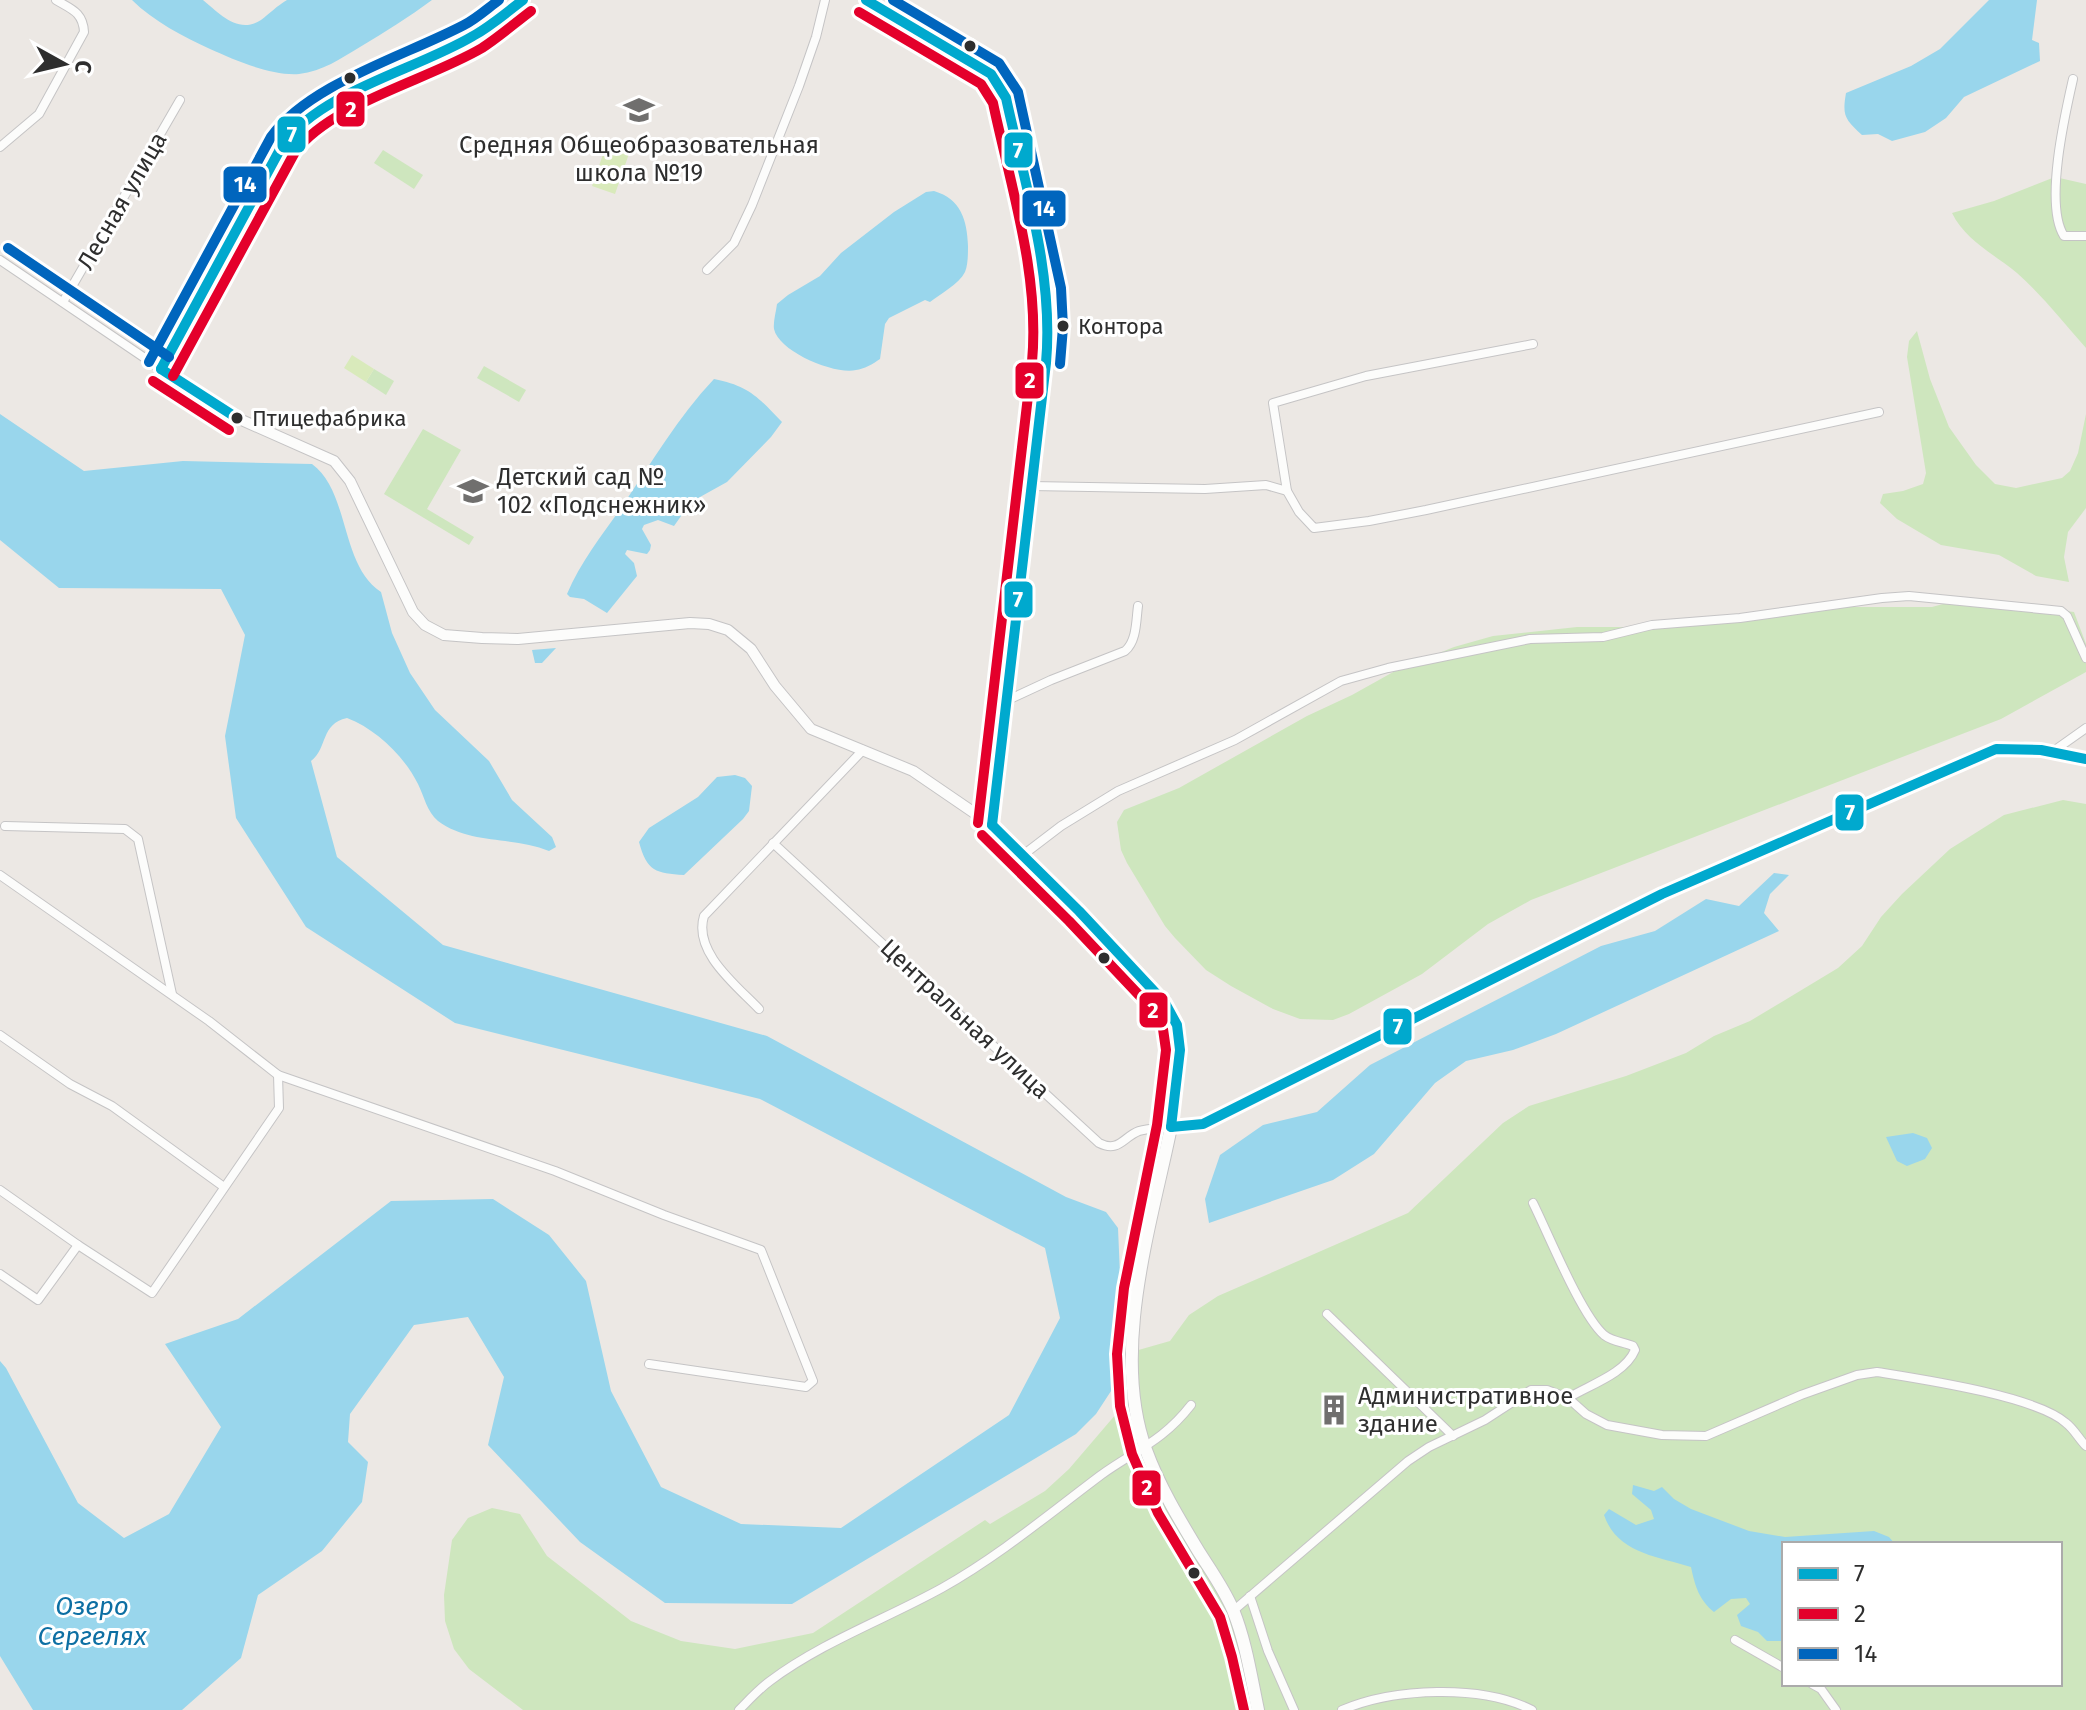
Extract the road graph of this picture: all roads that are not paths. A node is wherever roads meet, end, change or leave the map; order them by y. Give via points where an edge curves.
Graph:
1 (56, 0) edge
2 (523, 0) edge
3 (825, 0) edge
4 (866, 0) edge
5 (2073, 79) dead end
6 (180, 100) dead end
7 (0, 147) edge
8 (2086, 236) edge
9 (0, 260) edge
10 (707, 270) dead end
11 (63, 302) junction
12 (1533, 344) dead end
13 (161, 369) junction
14 (1879, 412) dead end
15 (1031, 486) junction
16 (1287, 491) junction
17 (1138, 606) dead end
18 (2086, 658) edge
19 (1008, 700) junction
20 (2086, 728) edge
21 (863, 750) junction
22 (2055, 750) junction
23 (2086, 759) edge
24 (992, 825) junction
25 (5, 826) dead end
26 (773, 843) junction
27 (1023, 855) junction
28 (0, 875) edge
29 (173, 995) junction
30 (759, 1009) dead end
31 (0, 1035) edge
32 (278, 1075) junction
33 (1171, 1127) junction
34 (224, 1187) junction
35 (0, 1190) edge
36 (1533, 1203) dead end
37 (78, 1245) junction
38 (0, 1274) edge
39 (1327, 1314) dead end
40 (649, 1364) dead end
41 (1568, 1398) junction
42 (1191, 1405) dead end
43 (1453, 1436) junction
44 (2086, 1446) edge
45 (1145, 1449) junction
46 (1250, 1596) junction
47 (1233, 1611) junction
48 (1735, 1640) dead end
49 (1782, 1667) edge
50 (1816, 1686) edge
51 (739, 1710) edge
52 (1258, 1710) edge
53 (1294, 1710) edge
54 (1342, 1710) edge
55 (1532, 1710) edge
56 (1836, 1710) edge

1 - 7 street via 79,13 84,32 39,114
2 - 13 street via 474,36 327,106 295,127
3 - 10 street via 799,86 752,205 734,243
4 - 15 street via 991,74 1006,98 1047,290 1049,328
5 - 8 street via 2058,150 2057,197 2064,236
6 - 11 street, Лесная улица
9 - 11 street
11 - 13 street
12 - 16 street via 1366,376 1273,403
13 - 21 street via 237,418 334,461 350,481 413,612 425,625 444,635 518,639 709,624 728,630 751,649 811,729
14 - 16 street via 1369,521 1314,528
15 - 16 street via 1266,485
15 - 19 street
17 - 19 street via 1131,646 1125,651
18 - 27 street via 2061,611 1909,596 1652,625 1603,637 1530,639 1341,681 1220,747 1118,791
19 - 24 street
20 - 22 street
21 - 24 street via 913,771
21 - 26 street
22 - 23 main road
22 - 33 main road via 1996,749 1662,894 1203,1124
24 - 27 street
25 - 29 street via 125,829 138,839
26 - 30 street via 704,916 701,926 710,954
26 - 33 street, Центральная улица via 1099,1143 1117,1146 1140,1130
27 - 33 street via 1165,1003 1177,1025 1180,1050
28 - 29 street
29 - 32 street
31 - 34 street via 112,1106
32 - 34 street via 279,1108
32 - 40 street via 555,1171 761,1250 813,1381 806,1387
33 - 45 main road via 1138,1290 1131,1354 1134,1404
34 - 37 street via 152,1293
35 - 37 street
36 - 41 street via 1588,1313 1603,1334 1635,1350 1606,1378
37 - 38 street via 38,1300
39 - 43 street
41 - 43 street via 1531,1390
41 - 44 street via 1607,1425 1706,1436 1801,1395 1877,1372 2042,1408 2067,1423
42 - 45 street via 1175,1426
43 - 46 street via 1408,1461
45 - 47 main road via 1171,1507
45 - 51 street via 1105,1472 988,1560 810,1656 769,1681
46 - 47 street
46 - 53 street
47 - 52 main road
48 - 49 street
50 - 56 street
54 - 55 street via 1431,1693 1515,1701

